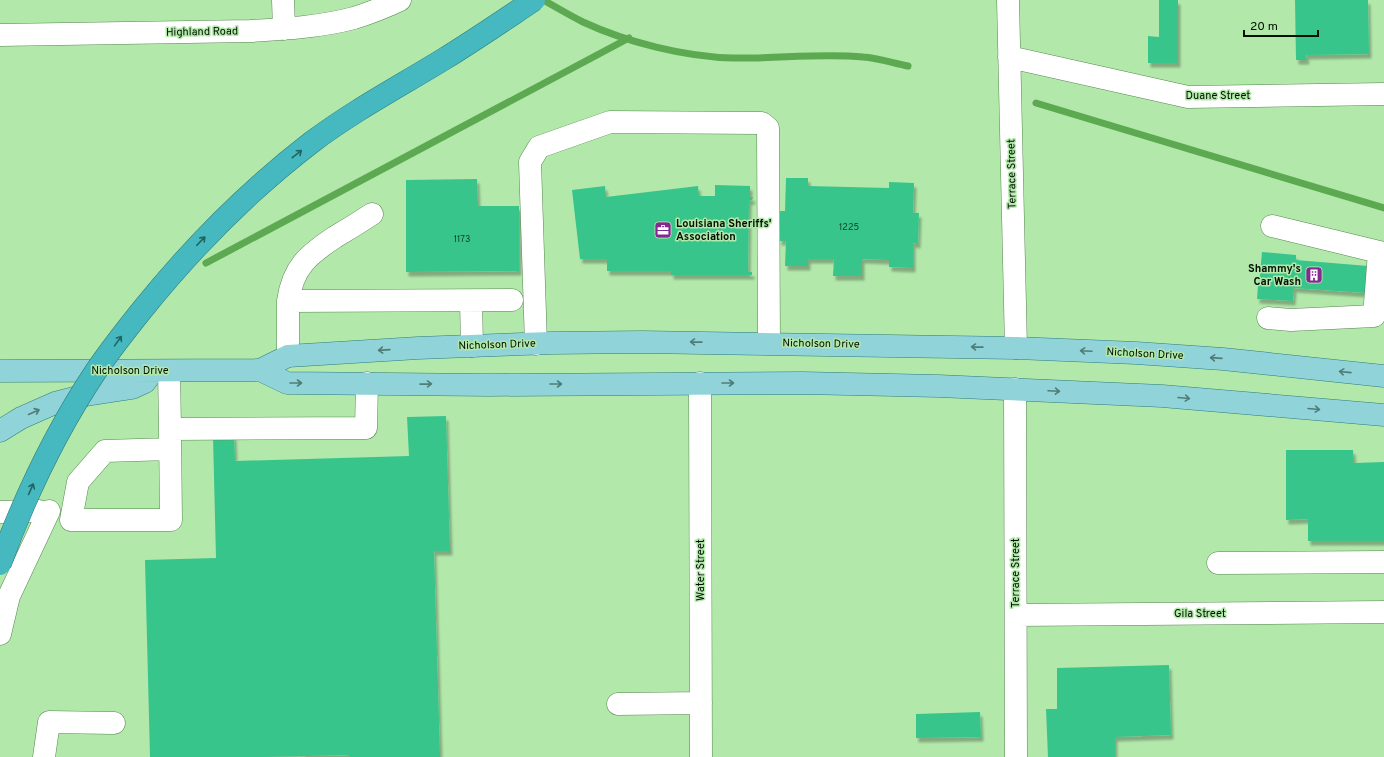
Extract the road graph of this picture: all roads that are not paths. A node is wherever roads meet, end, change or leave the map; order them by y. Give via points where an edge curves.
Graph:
1 (284, 0) edge
2 (400, 0) edge
3 (534, 0) edge
4 (1008, 0) edge
5 (284, 29) junction
6 (0, 35) edge
7 (1009, 57) junction
8 (1384, 94) edge
9 (372, 214) dead end
10 (1272, 226) dead end
11 (1380, 292) edge
12 (471, 300) junction
13 (512, 300) dead end
14 (288, 301) junction
15 (1268, 318) dead end
16 (769, 343) junction
17 (536, 344) junction
18 (472, 346) junction
19 (1016, 348) junction
20 (288, 356) junction
21 (260, 370) junction
22 (0, 371) edge
23 (161, 371) junction
24 (1384, 376) edge
25 (367, 383) junction
26 (700, 384) junction
27 (1015, 389) junction
28 (1384, 415) edge
29 (0, 432) edge
30 (170, 439) junction
31 (73, 508) junction
32 (49, 511) junction
33 (0, 512) edge
34 (1384, 562) edge
35 (1218, 563) dead end
36 (0, 564) edge
37 (1384, 612) edge
38 (1016, 615) junction
39 (0, 634) edge
40 (701, 703) junction
41 (618, 704) dead end
42 (114, 723) dead end
43 (44, 757) edge
44 (701, 757) edge
45 (1016, 757) edge

1 - 5 street
2 - 5 street, Highland Road via 353,18
36 -> 3 highway, bridge via 40,469 67,418 124,332 187,256 274,172 314,141
4 - 7 street, Terrace Street
5 - 6 street, Highland Road
7 - 8 street, Duane Street via 1188,97
7 - 19 street, Terrace Street
9 - 14 street via 307,258 293,278
10 - 11 street via 1378,252
11 - 15 street via 1374,316 1291,320
12 - 13 street
12 - 14 street
12 - 18 street
14 - 20 street
16 -> 17 main road, Nicholson Drive
16 - 17 street via 768,128 762,122 610,122 539,147 530,162
19 -> 16 main road, Nicholson Drive
17 - 18 main road, Nicholson Drive
18 -> 20 main road, Nicholson Drive
24 -> 19 main road, Nicholson Drive via 1223,359
20 - 21 main road, Nicholson Drive
21 - 23 main road, Nicholson Drive
21 -> 25 main road, Nicholson Drive via 287,383
22 - 23 main road, Nicholson Drive
29 -> 23 main road via 21,418 55,403 132,388
23 - 30 street
25 -> 26 main road, Nicholson Drive
25 - 30 street via 366,428
26 -> 27 main road, Nicholson Drive via 803,383
26 - 40 street, Water Street
27 -> 28 main road, Nicholson Drive via 1162,396
27 - 38 street, Terrace Street
30 - 31 street via 105,451 78,482
30 - 31 street via 171,520 71,520
31 - 32 street
32 - 33 street
32 - 39 street via 9,596
34 - 35 street
37 - 38 street, Gila Street
38 - 45 street, Terrace Street
40 - 41 street
40 - 44 street, Water Street
42 - 43 street via 48,722

